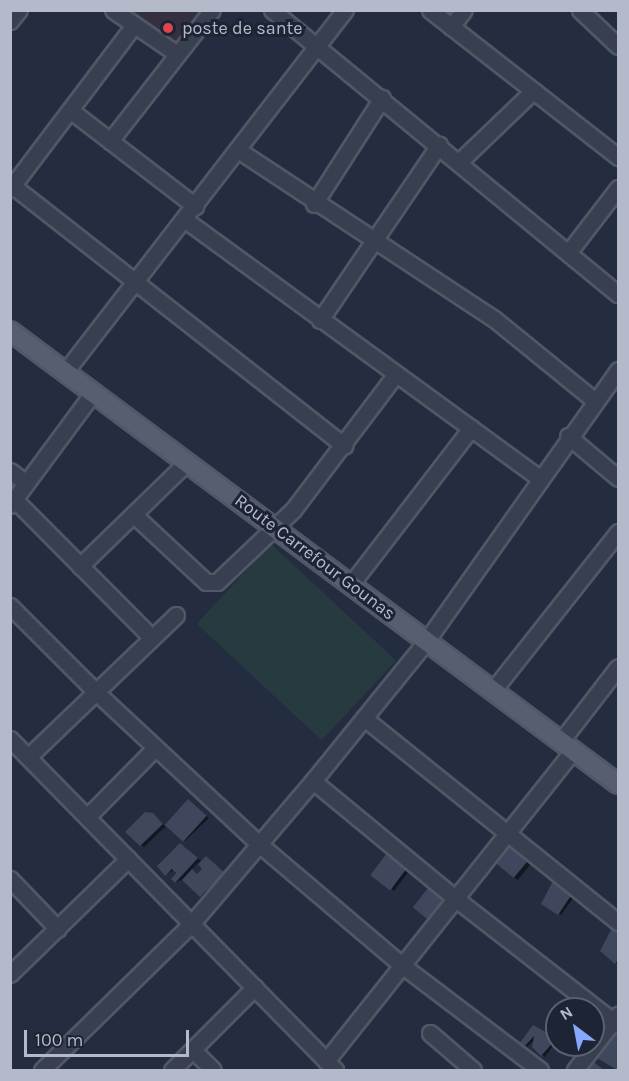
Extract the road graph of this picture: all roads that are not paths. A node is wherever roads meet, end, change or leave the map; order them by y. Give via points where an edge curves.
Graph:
1 (19, 10) edge
2 (113, 10) edge
3 (212, 10) edge
4 (272, 10) edge
5 (345, 10) edge
6 (430, 10) edge
7 (464, 10) edge
8 (580, 10) edge
9 (10, 21) edge
10 (134, 25) junction
11 (451, 27) junction
12 (318, 45) junction
13 (618, 46) edge
14 (177, 54) junction
15 (533, 91) junction
16 (382, 98) junction
17 (70, 110) junction
18 (111, 141) junction
19 (439, 145) junction
20 (238, 150) junction
21 (618, 157) edge
22 (459, 162) junction
23 (12, 188) edge
24 (618, 188) edge
25 (314, 204) junction
26 (195, 206) junction
27 (184, 219) junction
28 (372, 242) junction
29 (568, 254) junction
30 (136, 282) junction
31 (618, 294) edge
32 (320, 320) junction
33 (10, 331) edge
34 (618, 370) edge
35 (65, 372) junction
36 (395, 375) junction
37 (93, 393) junction
38 (595, 401) junction
39 (471, 428) junction
40 (568, 436) junction
41 (344, 446) junction
42 (187, 462) junction
43 (10, 471) edge
44 (539, 478) junction
45 (618, 478) edge
46 (26, 483) junction
47 (13, 502) edge
48 (134, 515) junction
49 (275, 528) junction
50 (618, 532) edge
51 (80, 566) junction
52 (351, 584) junction
53 (10, 606) edge
54 (176, 615) dead end
55 (152, 638) junction
56 (427, 640) junction
57 (618, 667) edge
58 (613, 685) edge
59 (494, 689) junction
60 (96, 692) junction
61 (364, 718) junction
62 (10, 739) edge
63 (567, 745) junction
64 (155, 748) junction
65 (28, 757) junction
66 (313, 781) junction
67 (618, 784) edge
68 (87, 817) junction
69 (507, 832) junction
70 (259, 844) junction
71 (128, 859) junction
72 (10, 879) edge
73 (456, 899) junction
74 (618, 922) edge
75 (192, 923) junction
76 (58, 929) junction
77 (403, 966) junction
78 (10, 974) edge
79 (255, 987) junction
80 (617, 1020) edge
81 (430, 1033) dead end
82 (193, 1050) junction
83 (331, 1066) edge
84 (42, 1071) edge
85 (172, 1071) edge
86 (213, 1071) edge
87 (473, 1071) edge
88 (540, 1071) edge
89 (575, 1071) edge

1 - 9 street
2 - 10 street
3 - 14 street
4 - 12 street
5 - 12 street
6 - 11 street
7 - 11 street
8 - 13 street
10 - 14 street
10 - 17 street
11 - 15 street
12 - 16 street
12 - 20 street
14 - 18 street
15 - 21 street
15 - 22 street
16 - 19 street
16 - 25 street
17 - 18 street
17 - 23 street
18 - 26 street
19 - 22 street
19 - 28 street
20 - 25 street
20 - 26 street
22 - 29 street
23 - 30 street
24 - 29 street
25 - 28 street
26 - 27 street
27 - 30 street
27 - 32 street
28 - 32 street
28 - 38 street via 493,318
29 - 31 street
30 - 35 street
30 - 41 street
32 - 36 street
33 - 35 main road, Route Carrefour Gounas
34 - 38 street
35 - 37 main road, Route Carrefour Gounas
36 - 39 street
36 - 41 street
37 - 42 main road, Route Carrefour Gounas
37 - 46 street
38 - 40 street
39 - 44 street
39 - 52 street
40 - 44 street
40 - 45 street
41 - 49 street
42 - 48 street
42 - 49 main road, Route Carrefour Gounas
43 - 46 street
44 - 56 street
46 - 47 street
47 - 51 street
48 - 49 street via 212,584
48 - 51 street
49 - 52 main road, Route Carrefour Gounas
50 - 59 street
51 - 55 street
52 - 56 main road, Route Carrefour Gounas
53 - 60 street
54 - 55 street
55 - 60 street
56 - 59 main road, Route Carrefour Gounas
56 - 61 street
57 - 58 street
58 - 63 street
59 - 63 main road, Route Carrefour Gounas
60 - 64 street
60 - 65 street
61 - 66 street
61 - 69 street
62 - 65 street
63 - 67 main road, Route Carrefour Gounas
63 - 69 street
64 - 68 street
64 - 70 street
65 - 68 street
66 - 70 street
66 - 73 street
68 - 71 street
69 - 73 street
69 - 74 street
70 - 75 street
70 - 77 street
71 - 75 street
71 - 76 street
72 - 76 street
73 - 77 street
73 - 80 street
75 - 79 street
75 - 84 street
76 - 78 street
77 - 83 street
77 - 88 street
79 - 82 street
79 - 83 street
80 - 89 street
81 - 87 street
82 - 85 street
82 - 86 street

